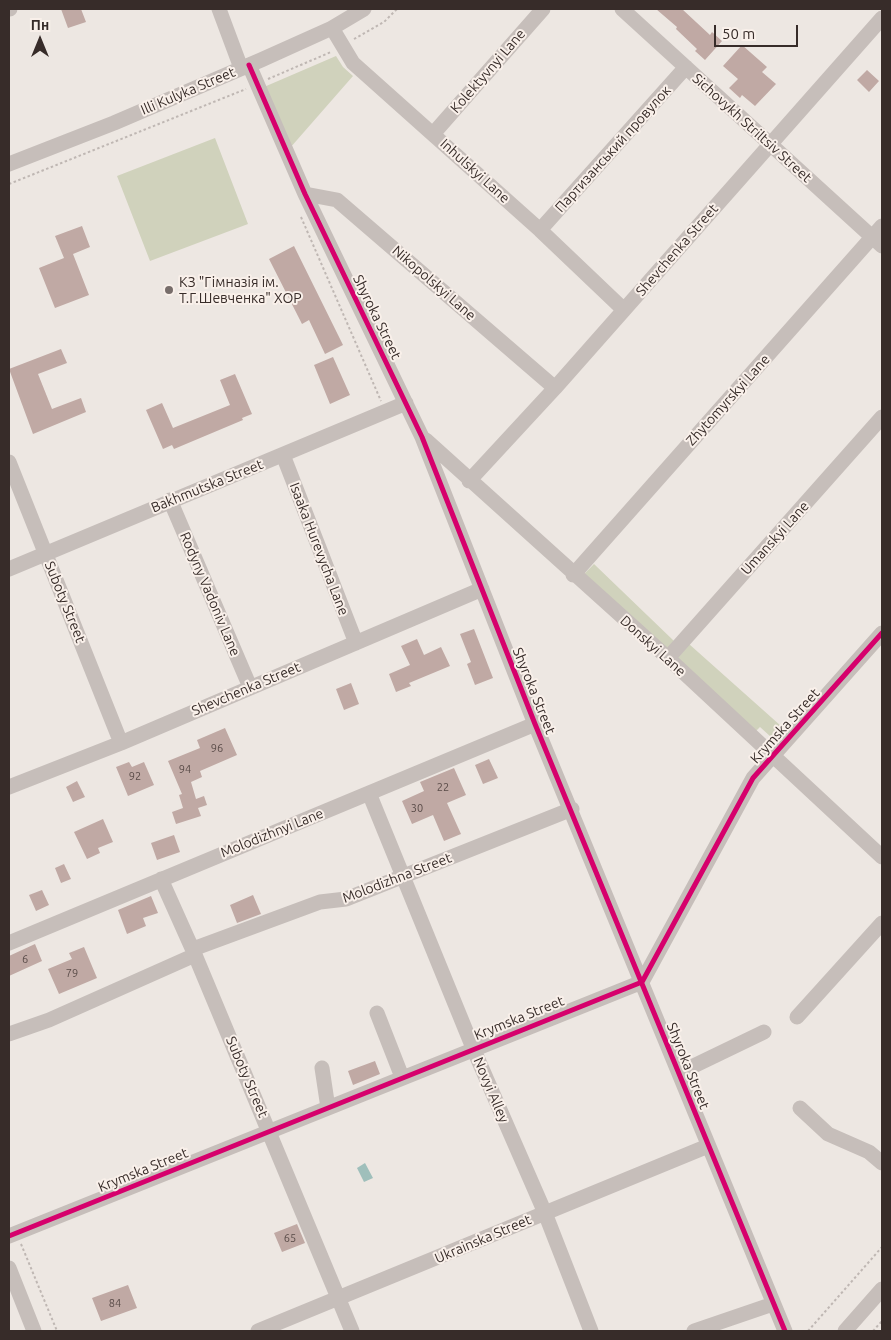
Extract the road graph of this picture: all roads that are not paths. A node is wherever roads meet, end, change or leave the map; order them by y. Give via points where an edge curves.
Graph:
1 (218, 9) edge
2 (364, 9) edge
3 (543, 9) edge
4 (632, 12) edge
5 (882, 18) edge
6 (332, 28) junction
7 (245, 67) junction
8 (686, 67) junction
9 (433, 134) junction
10 (770, 144) junction
11 (9, 164) edge
12 (305, 194) junction
13 (540, 230) junction
14 (879, 236) edge
15 (624, 310) junction
16 (555, 388) junction
17 (406, 403) junction
18 (882, 417) edge
19 (422, 437) junction
20 (283, 455) junction
21 (9, 462) edge
22 (470, 481) junction
23 (170, 500) junction
24 (45, 554) junction
25 (9, 569) edge
26 (573, 575) junction
27 (482, 589) junction
28 (882, 633) edge
29 (356, 643) junction
30 (668, 658) junction
31 (250, 687) junction
32 (535, 724) junction
33 (121, 743) junction
34 (772, 757) junction
35 (9, 787) edge
36 (370, 793) junction
37 (572, 810) junction
38 (882, 857) edge
39 (404, 876) junction
40 (161, 879) junction
41 (882, 923) edge
42 (9, 943) edge
43 (194, 952) junction
44 (642, 982) junction
45 (377, 1013) dead end
46 (797, 1017) dead end
47 (764, 1032) dead end
48 (9, 1034) edge
49 (473, 1048) junction
50 (322, 1068) dead end
51 (679, 1073) junction
52 (402, 1078) junction
53 (328, 1108) junction
54 (800, 1108) dead end
55 (270, 1132) junction
56 (708, 1146) junction
57 (882, 1164) edge
58 (545, 1213) junction
59 (12, 1234) edge
60 (9, 1268) edge
61 (882, 1289) edge
62 (339, 1299) junction
63 (773, 1304) junction
64 (34, 1331) edge
65 (258, 1331) edge
66 (352, 1331) edge
67 (591, 1331) edge
68 (694, 1331) edge
69 (785, 1331) edge
70 (845, 1331) edge

1 - 7 street, Shyroka Street
2 - 6 street, Illi Kulyka Street
3 - 9 street, Kolektyvnyi Lane
4 - 8 street, Sichovykh Striltsiv Street
5 - 10 street, Shevchenka Street
6 - 7 street, Illi Kulyka Street
6 - 9 street, Inhulskyi Lane via 353,63
7 - 11 street, Illi Kulyka Street
7 - 12 street, Shyroka Street via 258,83
8 - 10 street, Sichovykh Striltsiv Street
8 - 13 street, Партизанський провулок
9 - 13 street, Inhulskyi Lane
10 - 14 street, Sichovykh Striltsiv Street
10 - 15 street, Shevchenka Street
12 - 16 street, Nikopolskyi Lane via 337,200
12 - 17 street, Shyroka Street
13 - 15 street, Inhulskyi Lane
14 - 26 street, Zhytomyrskyi Lane
15 - 16 street, Shevchenka Street
16 - 22 street, Shevchenka Street
17 - 19 street, Shyroka Street
17 - 20 street, Bakhmutska Street
18 - 30 street, Umanskyi Lane
19 - 22 street, Donskyi Lane
19 - 27 street, Shyroka Street
20 - 23 street, Bakhmutska Street
20 - 29 street, Isaaka Hurevycha Lane
21 - 24 street, Suboty Street
22 - 26 street, Donskyi Lane
23 - 24 street, Bakhmutska Street
23 - 31 street, Rodyny Vadoniv Lane
24 - 25 street, Bakhmutska Street
24 - 33 street, Suboty Street
26 - 30 street, Donskyi Lane
27 - 29 street, Shevchenka Street
27 - 32 street, Shyroka Street
28 - 34 street, Krymska Street
29 - 31 street, Shevchenka Street
30 - 34 street, Donskyi Lane
31 - 33 street, Shevchenka Street
32 - 36 street, Molodizhnyi Lane
32 - 37 street, Shyroka Street
33 - 35 street, Shevchenka Street
34 - 38 street, Donskyi Lane
34 - 44 street, Krymska Street via 753,778
36 - 39 street, Novyi Alley
36 - 40 street, Molodizhnyi Lane
37 - 39 street, Molodizhna Street
37 - 44 street, Shyroka Street
39 - 43 street, Molodizhna Street via 341,901 320,902
39 - 49 street, Novyi Alley
40 - 42 street, Molodizhnyi Lane
40 - 43 street, Suboty Street
41 - 46 street
43 - 48 street, Molodizhna Street via 49,1020
43 - 55 street, Suboty Street
44 - 49 street, Krymska Street
44 - 51 street, Shyroka Street
45 - 52 street
47 - 51 street
49 - 52 street, Krymska Street
49 - 58 street, Novyi Alley
50 - 53 street
51 - 56 street, Shyroka Street
52 - 53 street, Krymska Street
53 - 55 street, Krymska Street
54 - 57 street via 828,1134 868,1152
55 - 59 street, Krymska Street
55 - 62 street, Suboty Street
56 - 58 street, Ukrainska Street
56 - 63 street, Shyroka Street
58 - 62 street, Ukrainska Street
58 - 67 street, Novyi Alley
60 - 64 street
61 - 70 street
62 - 65 street, Ukrainska Street
62 - 66 street, Suboty Street
63 - 68 street
63 - 69 street, Shyroka Street

